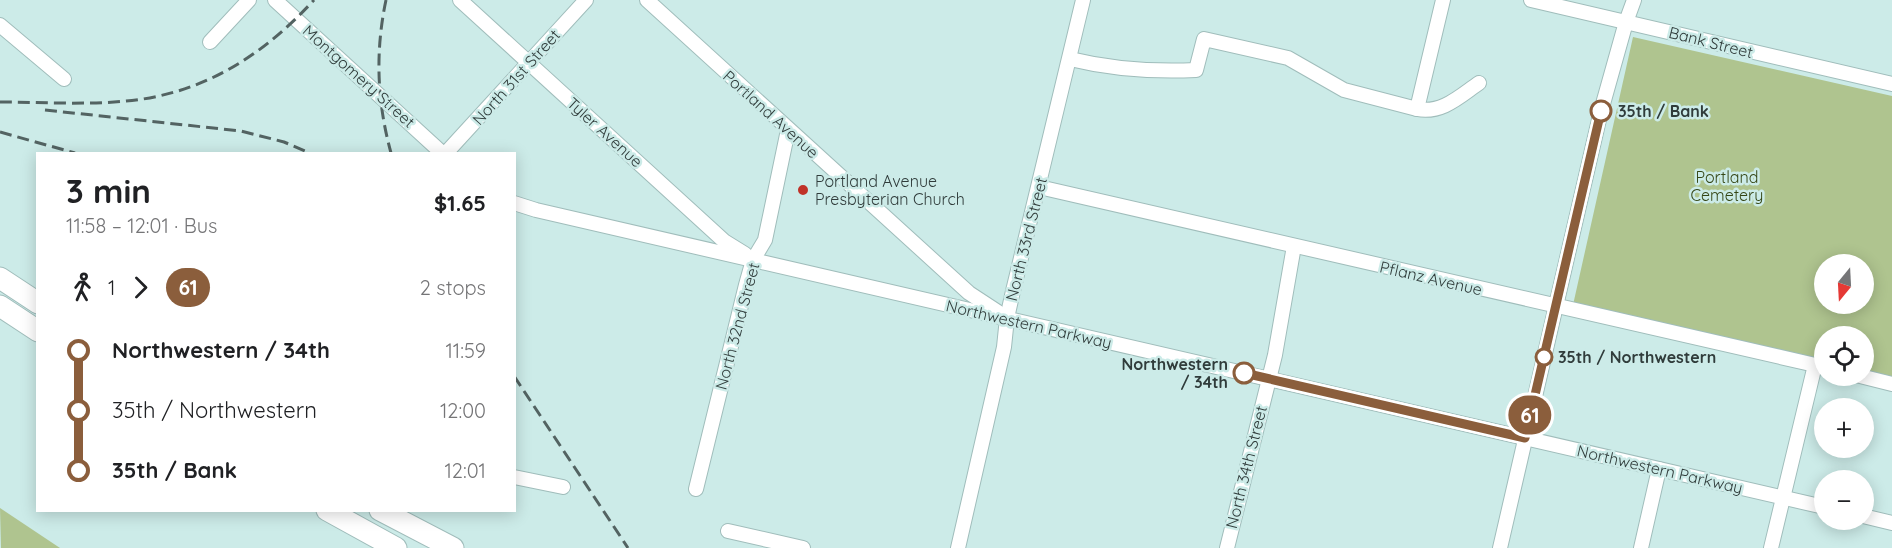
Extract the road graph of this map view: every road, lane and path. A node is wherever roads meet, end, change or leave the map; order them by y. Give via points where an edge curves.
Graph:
1 (249, 0) edge
2 (275, 0) edge
3 (460, 0) edge
4 (586, 0) edge
5 (647, 0) edge
6 (1083, 0) edge
7 (1443, 0) edge
8 (1531, 0) edge
9 (1634, 0) edge
10 (1626, 22) junction
11 (0, 25) edge
12 (210, 42) dead end
13 (1070, 59) junction
14 (529, 64) junction
15 (64, 79) dead end
16 (1479, 83) dead end
17 (1892, 84) edge
18 (1417, 109) junction
19 (788, 130) junction
20 (443, 152) edge
21 (445, 152) edge
22 (1039, 187) junction
23 (516, 203) edge
24 (1294, 246) junction
25 (753, 260) junction
26 (1, 278) edge
27 (36, 302) edge
28 (0, 306) edge
29 (1556, 307) junction
30 (1007, 318) junction
31 (36, 330) edge
32 (1814, 365) edge
33 (1269, 379) junction
34 (1874, 380) edge
35 (1814, 384) edge
36 (1892, 384) edge
37 (1525, 438) junction
38 (1659, 468) junction
39 (516, 477) edge
40 (563, 487) dead end
41 (696, 489) dead end
42 (1782, 497) junction
43 (1814, 505) edge
44 (331, 512) edge
45 (384, 512) edge
46 (1874, 519) edge
47 (1892, 523) edge
48 (728, 531) dead end
49 (396, 548) edge
50 (453, 548) edge
51 (803, 548) edge
52 (958, 548) edge
53 (1227, 548) edge
54 (1500, 548) edge
55 (1641, 548) edge
56 (1771, 548) edge

1 - 12 street
2 - 20 street, Montgomery Street
3 - 14 street, Tyler Avenue
4 - 14 street, North 31st Street
5 - 19 street, Portland Avenue
6 - 13 street, North 33rd Street
7 - 18 street
8 - 10 street, Bank Street
9 - 10 street
10 - 17 street, Bank Street
10 - 29 street via 1601,111
11 - 15 street
13 - 18 street via 1101,66 1196,70 1204,39 1288,58 1344,90
13 - 22 street, North 33rd Street
14 - 21 street, North 31st Street
14 - 25 street, Tyler Avenue via 724,241
16 - 18 street via 1445,106
19 - 25 street, North 32nd Street via 765,240
19 - 30 street, Portland Avenue via 969,293
22 - 24 street, Pflanz Avenue
22 - 30 street, North 33rd Street
23 - 25 street, Northwestern Parkway
24 - 29 street, Pflanz Avenue
24 - 33 street, North 34th Street
25 - 30 street, Northwestern Parkway
25 - 41 street, North 32nd Street
26 - 27 highway
28 - 31 highway
29 - 32 street, Pflanz Avenue
29 - 37 street
30 - 33 street, Northwestern Parkway
30 - 52 street, North 33rd Street via 1004,347
33 - 37 street, Northwestern Parkway
33 - 53 street, North 34th Street
34 - 36 street
35 - 42 street
37 - 38 street, Northwestern Parkway
37 - 54 street
38 - 42 street, Northwestern Parkway
38 - 55 street
39 - 40 street
42 - 43 street, Northwestern Parkway
42 - 56 street
44 - 49 highway
45 - 50 highway
46 - 47 street
48 - 51 street

